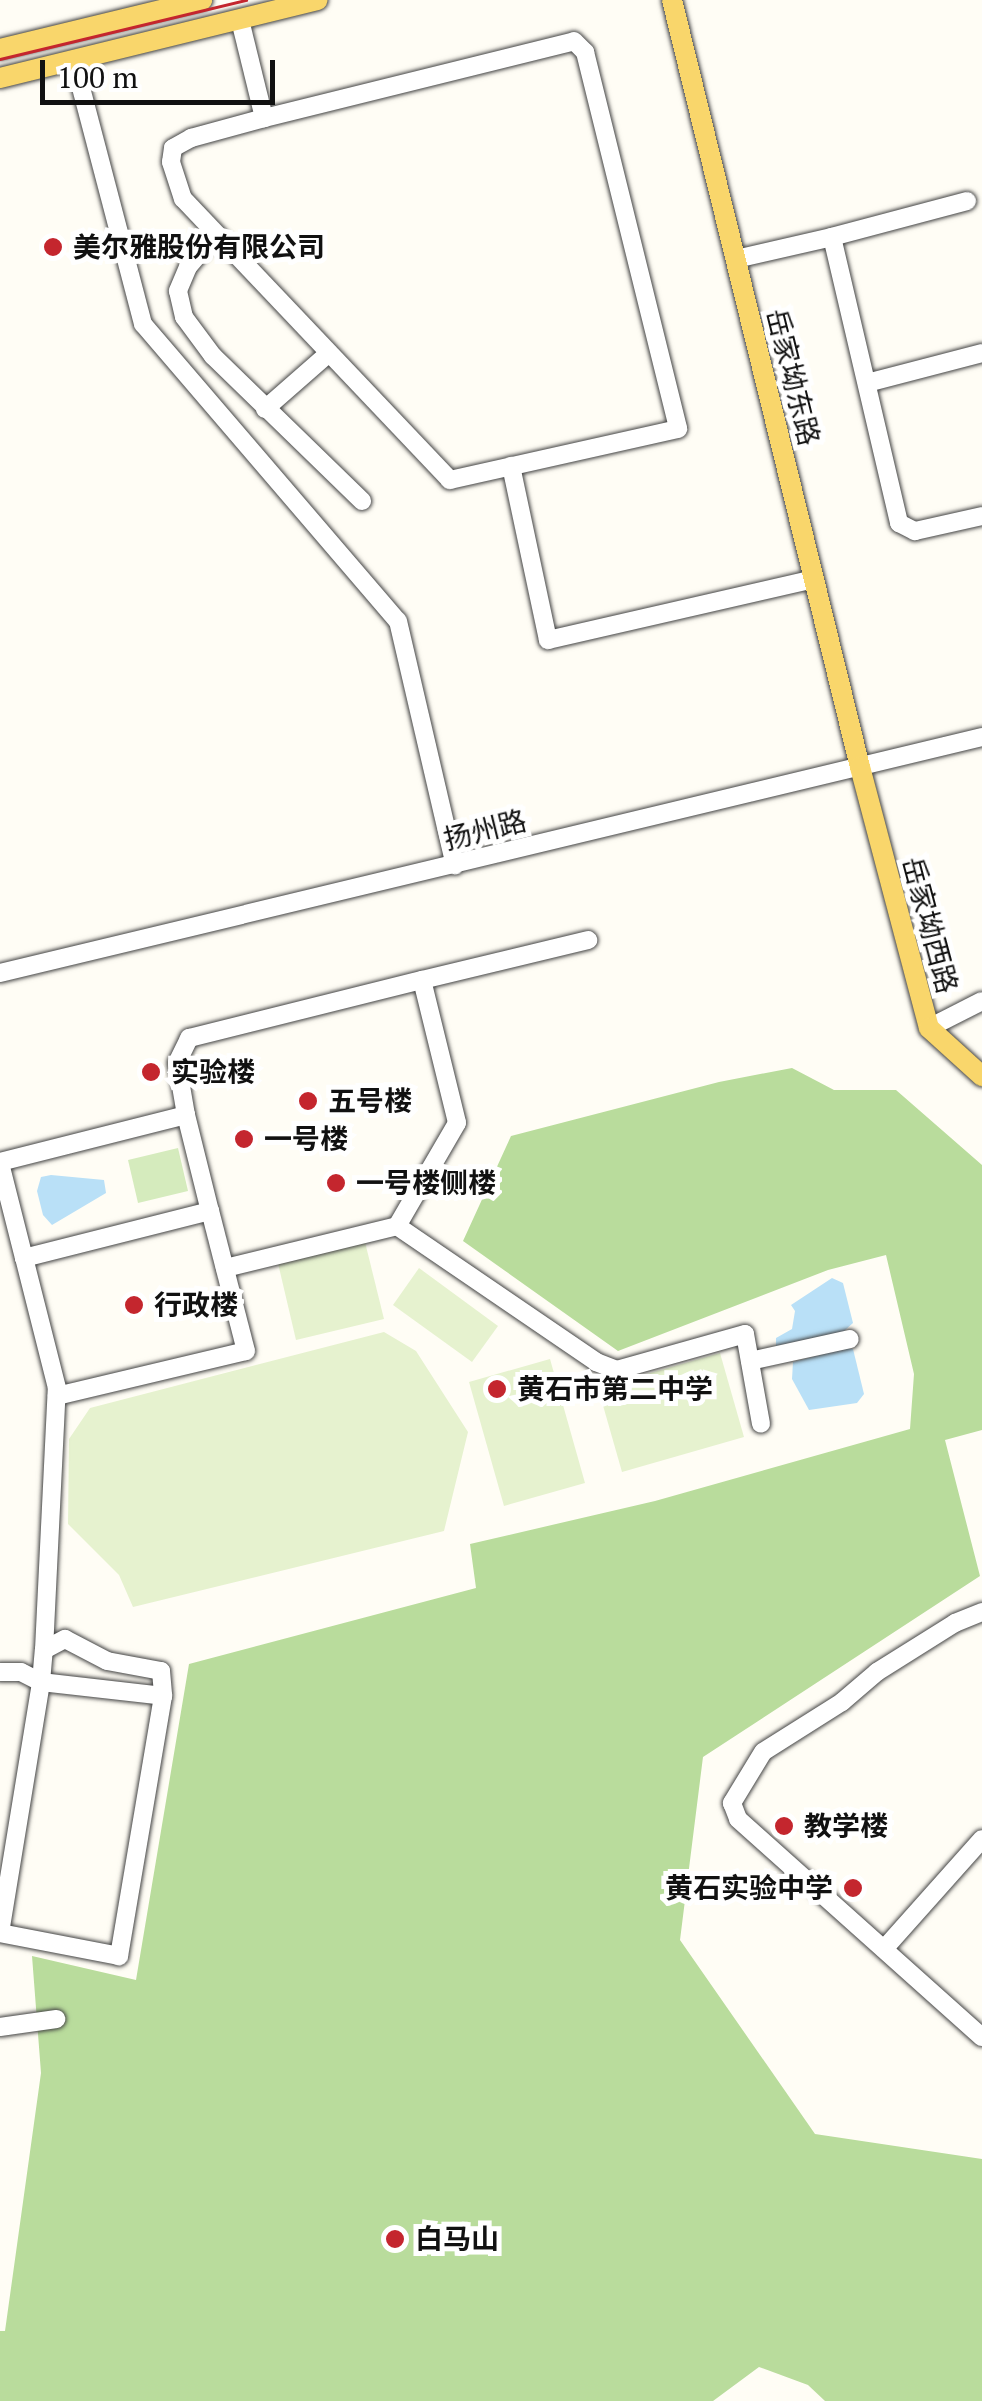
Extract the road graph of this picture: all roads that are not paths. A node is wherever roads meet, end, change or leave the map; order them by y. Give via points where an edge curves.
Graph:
1 (149, 0) edge
2 (202, 0) edge
3 (278, 0) edge
4 (318, 0) edge
5 (672, 0) edge
6 (240, 20) junction
7 (0, 36) edge
8 (0, 49) edge
9 (74, 61) junction
10 (0, 66) edge
11 (0, 78) edge
12 (264, 118) junction
13 (966, 201) dead end
14 (216, 234) junction
15 (832, 237) junction
16 (736, 259) junction
17 (329, 353) junction
18 (982, 353) edge
19 (866, 383) junction
20 (265, 410) junction
21 (511, 466) junction
22 (362, 501) dead end
23 (982, 516) edge
24 (814, 579) junction
25 (982, 737) edge
26 (860, 767) junction
27 (455, 865) junction
28 (588, 940) dead end
29 (0, 972) edge
30 (422, 980) junction
31 (982, 1001) edge
32 (929, 1028) junction
33 (982, 1076) edge
34 (186, 1115) junction
35 (0, 1163) edge
36 (210, 1211) junction
37 (397, 1226) junction
38 (9, 1234) edge
39 (24, 1258) junction
40 (226, 1268) junction
41 (841, 1341) dead end
42 (750, 1361) junction
43 (56, 1396) junction
44 (762, 1424) dead end
45 (982, 1612) edge
46 (44, 1650) junction
47 (0, 1672) edge
48 (41, 1682) junction
49 (163, 1696) junction
50 (982, 1839) edge
51 (884, 1950) junction
52 (56, 2019) dead end
53 (0, 2027) edge
54 (982, 2037) edge

1 - 7 main road
2 - 8 main road
3 - 10 main road
4 - 6 main road
5 - 16 main road, 岳家坳东路
6 - 9 main road
6 - 12 street
9 - 11 main road
9 - 27 street via 143,324 398,621
12 - 14 street via 173,148 184,199
12 - 21 street via 574,40 585,52 678,429
13 - 15 street
14 - 17 street
14 - 20 street via 183,279 178,292 184,317
15 - 16 street
15 - 19 street
16 - 24 main road, 岳家坳东路
17 - 20 street
17 - 21 street via 450,480
18 - 19 street
19 - 23 street via 899,523 914,532
20 - 22 street
21 - 24 street via 548,640
24 - 26 main road, 岳家坳东路
25 - 26 street, 扬州路
26 - 27 street, 扬州路
26 - 32 main road, 岳家坳西路
27 - 29 street, 扬州路
28 - 30 street
30 - 34 street via 188,1038 176,1063
30 - 37 street via 457,1123
31 - 32 street
32 - 33 main road, 岳家坳西路
34 - 35 street
34 - 36 street
35 - 38 street
36 - 39 street
36 - 40 street
37 - 40 street
37 - 42 street via 616,1370 745,1334
38 - 39 street
39 - 43 street
40 - 43 street via 246,1351
41 - 42 street
42 - 44 street
43 - 46 street
45 - 51 street via 877,1672 764,1752 734,1798 738,1819
46 - 48 street
46 - 49 street via 66,1639 107,1660 161,1671
47 - 48 street
48 - 49 street
48 - 49 street via 0,1933 119,1956
50 - 51 street
51 - 54 street
52 - 53 street

